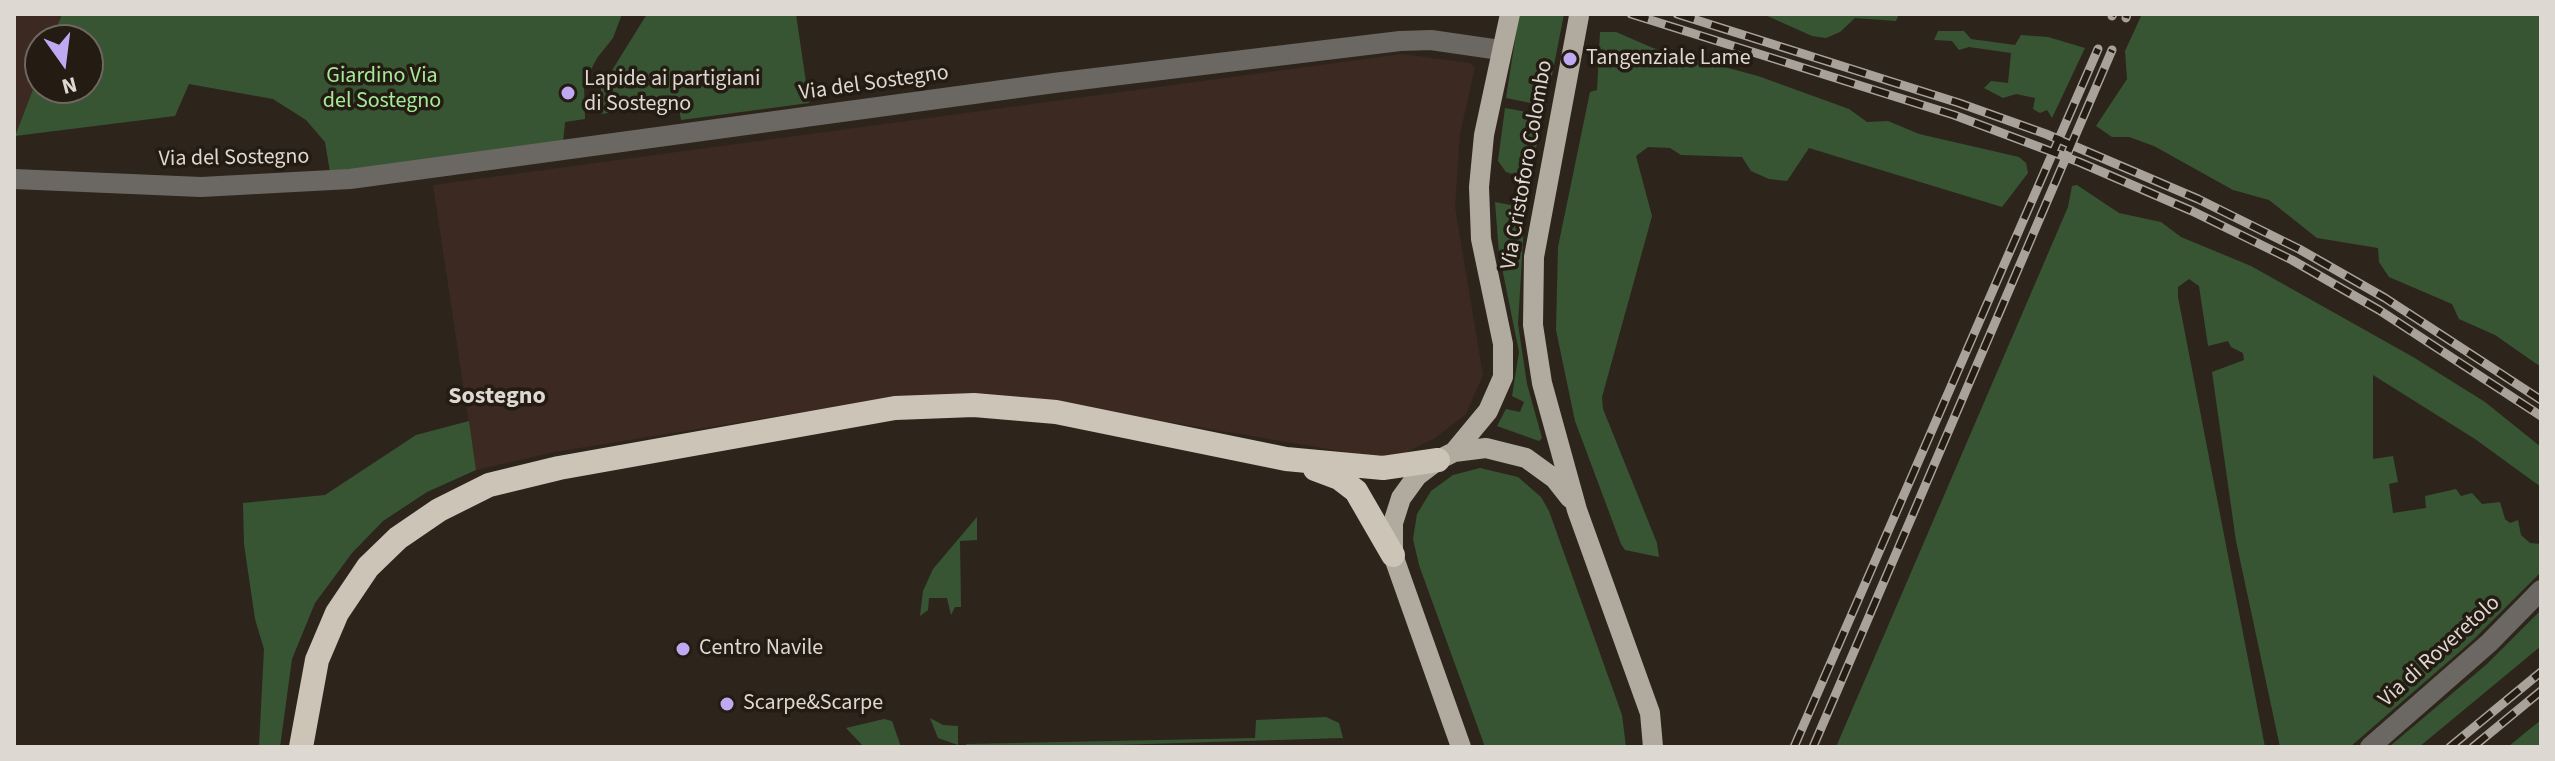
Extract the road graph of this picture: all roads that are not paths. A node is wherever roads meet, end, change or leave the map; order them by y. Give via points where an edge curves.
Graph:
1 (1510, 14) edge
2 (1579, 16) edge
3 (1500, 50) junction
4 (14, 179) edge
5 (1446, 456) junction
6 (1286, 459) junction
7 (1577, 510) junction
8 (1393, 555) junction
9 (2541, 590) edge
10 (301, 747) edge
11 (1461, 747) edge
12 (1653, 747) edge
13 (2370, 747) edge

1 - 3 main road, Via Cristoforo Colombo
2 - 7 main road, Via Cristoforo Colombo via 1537,235 1532,307 1542,383
3 - 4 street, Via del Sostegno via 1400,41 350,179 201,187
3 - 5 main road, Via Cristoforo Colombo via 1483,144 1479,214 1504,367 1488,411
5 - 6 highway via 1383,468
5 - 7 main road, Via Cristoforo Colombo via 1497,448 1526,458 1555,479
5 - 8 main road, Via Cristoforo Colombo via 1417,476 1401,498 1393,523
6 - 8 highway via 1329,473 1356,491
6 - 10 highway via 1056,412 974,405 895,408 489,485 439,510 368,567 337,613 317,660
7 - 12 main road, Via Cristoforo Colombo via 1650,713
8 - 11 main road, Via Cristoforo Colombo
9 - 13 street, Via di Roveretolo via 2470,661

